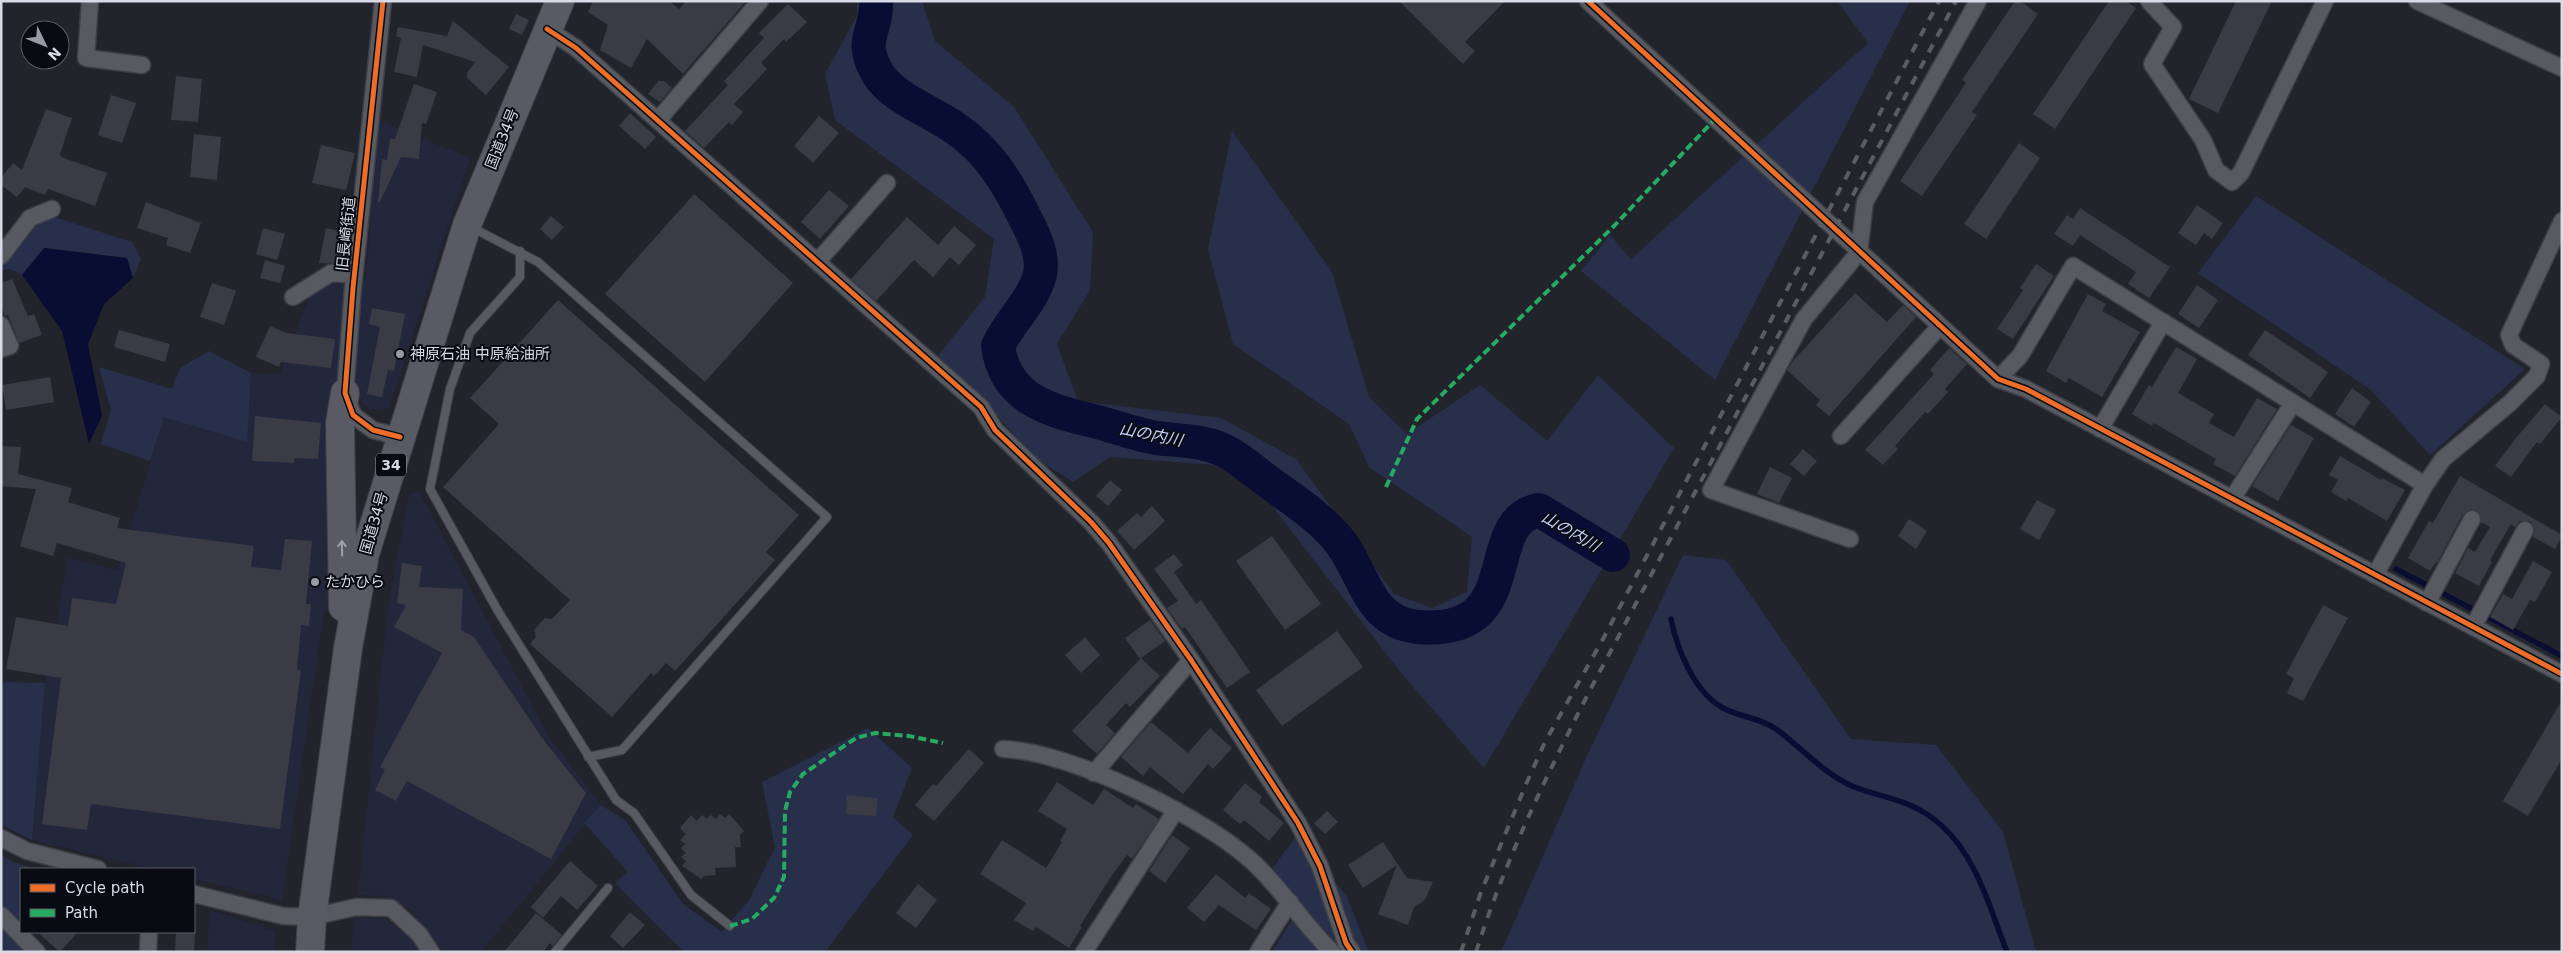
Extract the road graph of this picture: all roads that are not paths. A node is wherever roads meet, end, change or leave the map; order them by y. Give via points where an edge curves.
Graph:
1 (90, 1) edge
2 (383, 1) edge
3 (560, 1) edge
4 (760, 1) edge
5 (1588, 1) edge
6 (1978, 1) edge
7 (2149, 1) edge
8 (2325, 1) edge
9 (2417, 1) edge
10 (547, 28) junction
11 (142, 65) dead end
12 (2562, 68) edge
13 (658, 120) junction
14 (887, 182) dead end
15 (52, 209) dead end
16 (2562, 221) edge
17 (467, 225) junction
18 (520, 251) junction
19 (1859, 252) junction
20 (1, 256) edge
21 (818, 261) junction
22 (354, 275) junction
23 (293, 297) dead end
24 (2163, 322) junction
25 (1, 325) edge
26 (1940, 326) junction
27 (1, 349) edge
28 (1998, 379) junction
29 (345, 393) junction
30 (2292, 403) junction
31 (2100, 429) junction
32 (1841, 436) dead end
33 (400, 437) junction
34 (2425, 485) junction
35 (2232, 499) junction
36 (2472, 519) dead end
37 (2525, 530) dead end
38 (1850, 538) dead end
39 (2374, 575) junction
40 (2427, 603) junction
41 (2473, 627) junction
42 (348, 648) junction
43 (1191, 660) junction
44 (2562, 674) edge
45 (1003, 748) dead end
46 (588, 757) junction
47 (1094, 773) junction
48 (1176, 810) junction
49 (1, 838) edge
50 (94, 868) edge
51 (608, 888) dead end
52 (195, 894) edge
53 (1290, 902) junction
54 (1, 915) edge
55 (312, 917) junction
56 (730, 926) dead end
57 (149, 933) edge
58 (37, 952) edge
59 (148, 952) edge
60 (310, 952) edge
61 (432, 952) edge
62 (555, 952) edge
63 (1084, 952) edge
64 (1258, 952) edge
65 (1332, 952) edge
66 (1352, 952) edge

1 - 11 street via 86,58
2 - 22 street, 旧長崎街道
3 - 10 highway, 国道34号 / 34
4 - 13 street
5 - 19 street
6 - 19 street via 1865,202
7 - 8 street via 2173,27 2152,64 2203,140 2216,170 2232,182 2241,173
9 - 12 street
10 - 13 street via 576,48
10 - 17 highway, 国道34号 / 34
13 - 21 street
14 - 21 street
15 - 20 street via 30,218
16 - 34 street via 2510,335 2513,345 2541,364 2537,376 2443,459
17 - 18 lane
17 - 33 highway, 国道34号 / 34
18 - 46 lane via 520,277 470,333 450,389 430,489 498,611
18 - 46 lane via 538,262 827,517 622,750
19 - 26 street
19 - 38 street via 1804,319 1710,490
21 - 43 street via 981,407 995,430 1091,522
22 - 23 street via 331,273
22 - 29 street, 旧長崎街道
24 - 28 street via 2073,266 2020,356
24 - 30 street
24 - 31 street
25 - 27 street via 10,346
26 - 28 street
26 - 32 street
28 - 31 street
29 - 33 street, 旧長崎街道 via 353,415 372,430
42 -> 29 highway via 342,602 340,423
30 - 34 street
30 - 35 street
31 - 35 street
33 - 42 highway, 国道34号 / 34 via 365,554
34 - 39 street
35 - 39 street
36 - 40 street
37 - 41 street
39 - 40 street
40 - 41 street
41 - 44 street
42 - 55 highway, 国道34号 / 34
43 - 47 street
43 - 66 street via 1298,823 1320,866
45 - 47 street via 1055,759
46 - 56 lane via 616,800 634,813 691,895
47 - 48 street
48 - 53 street via 1224,839 1259,868
48 - 63 street
49 - 50 street via 27,850
51 - 62 lane
52 - 55 street via 283,916
53 - 64 street
53 - 65 street
54 - 58 street
55 - 60 highway, 国道34号 / 34
55 - 61 street via 356,907 391,908 419,934
57 - 59 street

